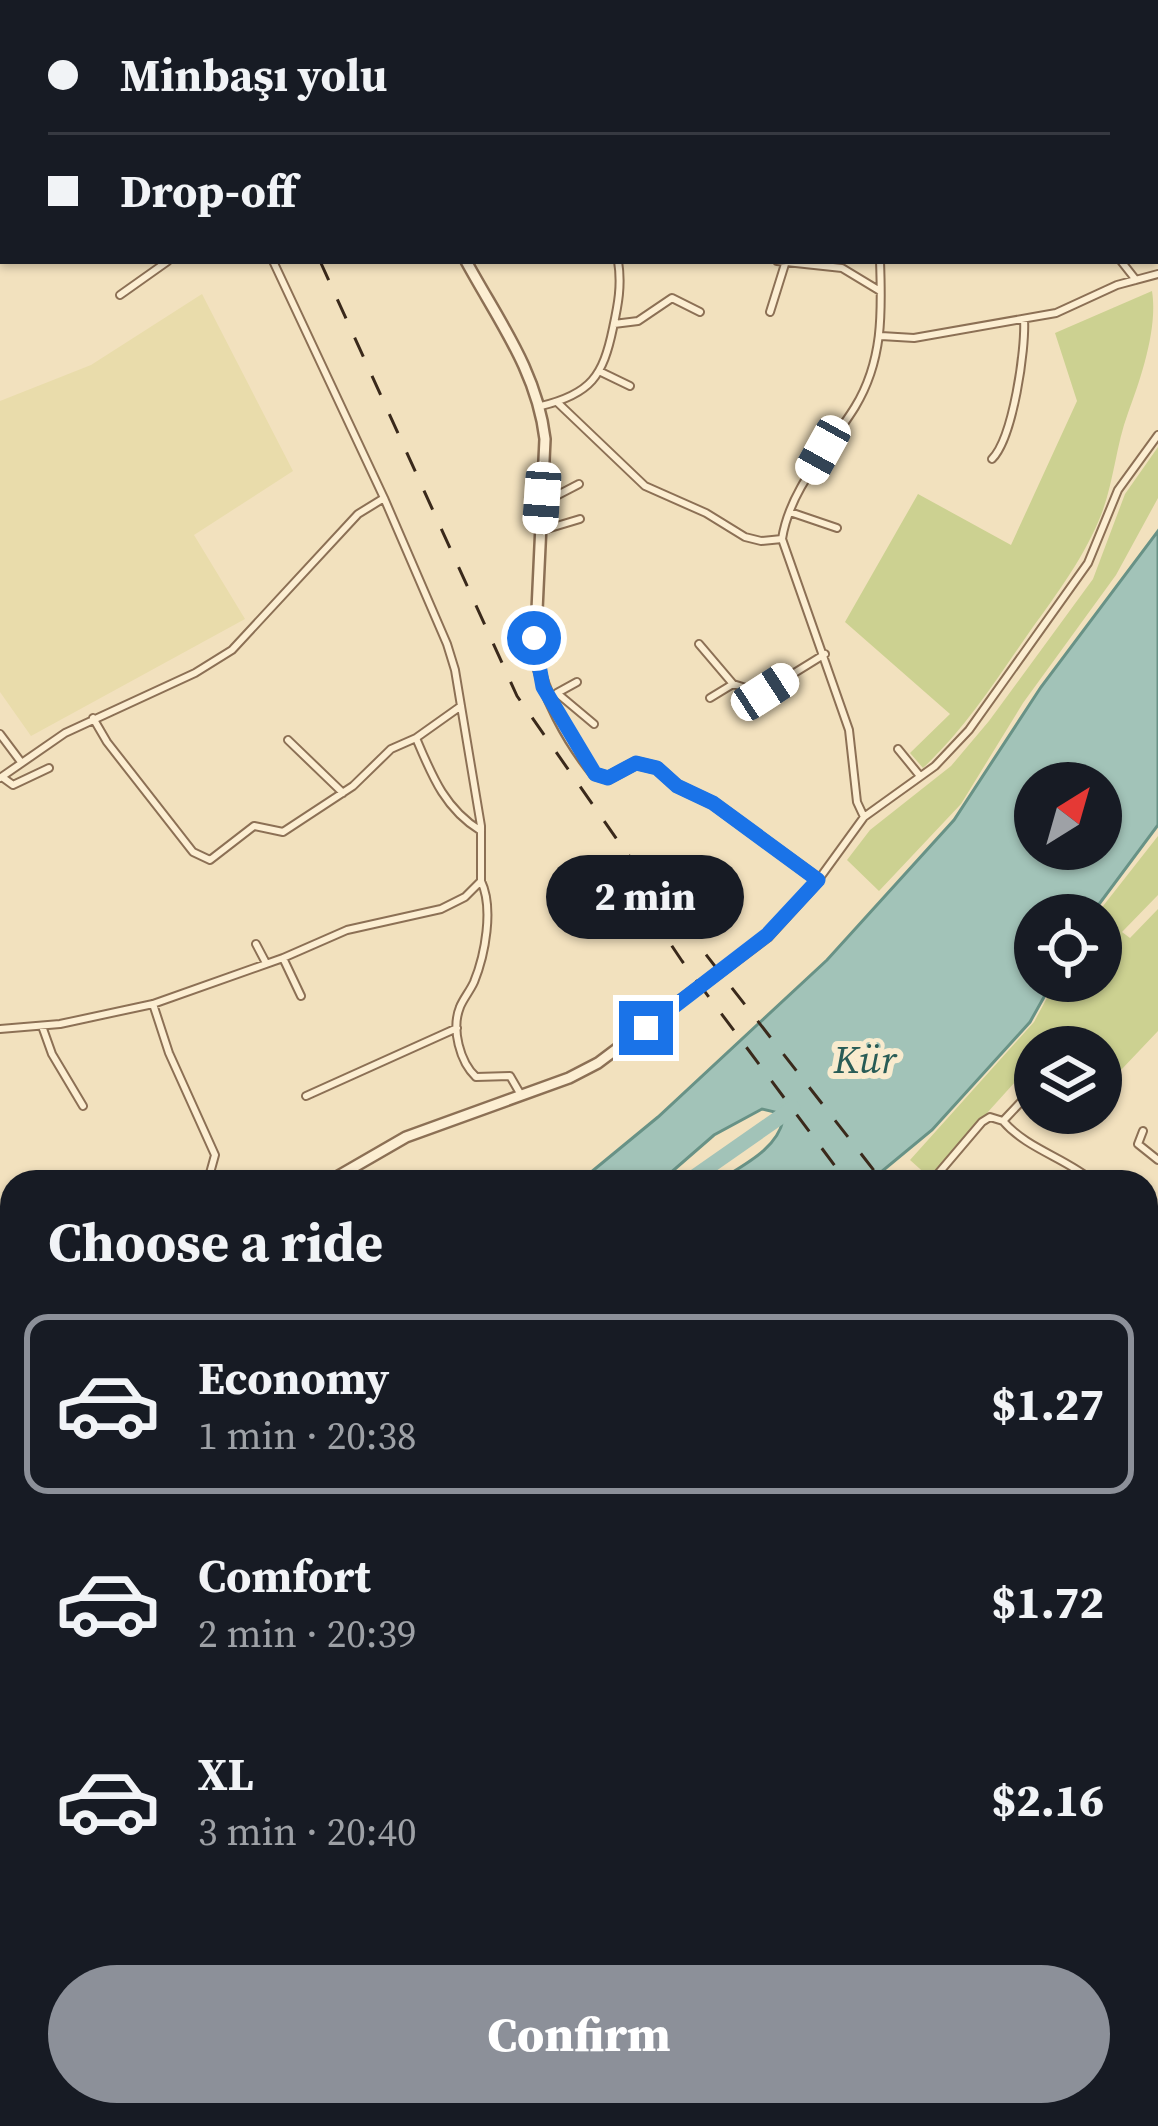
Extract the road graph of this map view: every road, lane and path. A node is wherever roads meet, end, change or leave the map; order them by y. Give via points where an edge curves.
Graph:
1 (164, 264) edge
2 (274, 264) edge
3 (468, 264) edge
4 (618, 264) edge
5 (781, 264) edge
6 (808, 264) edge
7 (880, 264) edge
8 (1123, 264) edge
9 (1155, 275) edge
10 (1136, 280) junction
11 (1157, 287) edge
12 (881, 291) junction
13 (120, 295) dead end
14 (700, 312) dead end
15 (770, 312) dead end
16 (1024, 319) junction
17 (614, 324) junction
18 (881, 336) junction
19 (601, 372) junction
20 (630, 386) dead end
21 (556, 403) junction
22 (541, 406) junction
23 (1158, 435) edge
24 (992, 459) dead end
25 (579, 484) dead end
26 (384, 498) junction
27 (542, 498) junction
28 (790, 512) junction
29 (580, 519) dead end
30 (837, 528) dead end
31 (540, 531) junction
32 (782, 539) junction
33 (699, 644) dead end
34 (825, 654) junction
35 (577, 682) dead end
36 (733, 684) junction
37 (553, 695) junction
38 (710, 698) dead end
39 (461, 706) junction
40 (93, 718) junction
41 (594, 724) dead end
42 (0, 734) edge
43 (416, 739) junction
44 (288, 740) dead end
45 (898, 749) dead end
46 (21, 762) junction
47 (49, 768) dead end
48 (920, 776) junction
49 (1, 777) edge
50 (343, 793) junction
51 (864, 818) junction
52 (481, 831) junction
53 (818, 880) junction
54 (481, 881) junction
55 (256, 944) dead end
56 (283, 958) junction
57 (266, 963) junction
58 (301, 996) dead end
59 (153, 1004) junction
60 (42, 1026) junction
61 (457, 1028) junction
62 (0, 1029) edge
63 (521, 1095) junction
64 (306, 1096) dead end
65 (83, 1106) dead end
66 (1014, 1109) edge
67 (1003, 1121) junction
68 (1142, 1131) dead end
69 (1158, 1160) edge
70 (211, 1170) edge
71 (350, 1170) edge
72 (941, 1170) edge
73 (1080, 1170) edge

1 - 13 street
2 - 26 street
3 - 22 street
4 - 17 street
5 - 15 street
6 - 12 street via 842,268
7 - 12 street
8 - 10 street
9 - 10 street
9 - 11 street
10 - 16 street
12 - 18 street
14 - 17 street via 672,298 638,321
16 - 18 street
16 - 24 street via 1003,444
17 - 19 street
18 - 28 street via 855,407
19 - 20 street
19 - 21 street
21 - 22 street
21 - 32 street via 645,486 745,537
22 - 27 street
23 - 48 street via 1118,490 1088,563 969,730
25 - 27 street
26 - 39 street via 447,644
26 - 40 street via 358,514 232,650
27 - 31 street
28 - 30 street
28 - 32 street
29 - 31 street
31 - 37 street via 535,652
32 - 34 street
33 - 36 street
34 - 36 street via 765,692
34 - 51 street
35 - 37 street
36 - 38 street
37 - 41 street
37 - 53 street via 595,774 608,778 636,763 657,768
39 - 43 street
39 - 52 street
40 - 46 street
40 - 50 street via 200,857 218,857 254,826 284,832
42 - 46 street
43 - 50 street via 391,749
43 - 52 street via 449,805
44 - 50 street
45 - 48 street
46 - 49 street
47 - 49 street via 20,784
48 - 51 street
51 - 53 street
52 - 54 street
53 - 63 street via 767,935 616,1051
54 - 56 street via 441,910 360,926
54 - 61 street via 487,919
55 - 57 street
56 - 57 street
56 - 58 street
57 - 59 street
59 - 60 street
59 - 70 street via 214,1155
60 - 62 street
60 - 65 street
61 - 63 street via 467,1069 476,1077 510,1076
61 - 64 street
63 - 71 street via 420,1131
66 - 67 street
67 - 72 street via 982,1122
67 - 73 street
68 - 69 street via 1138,1144

